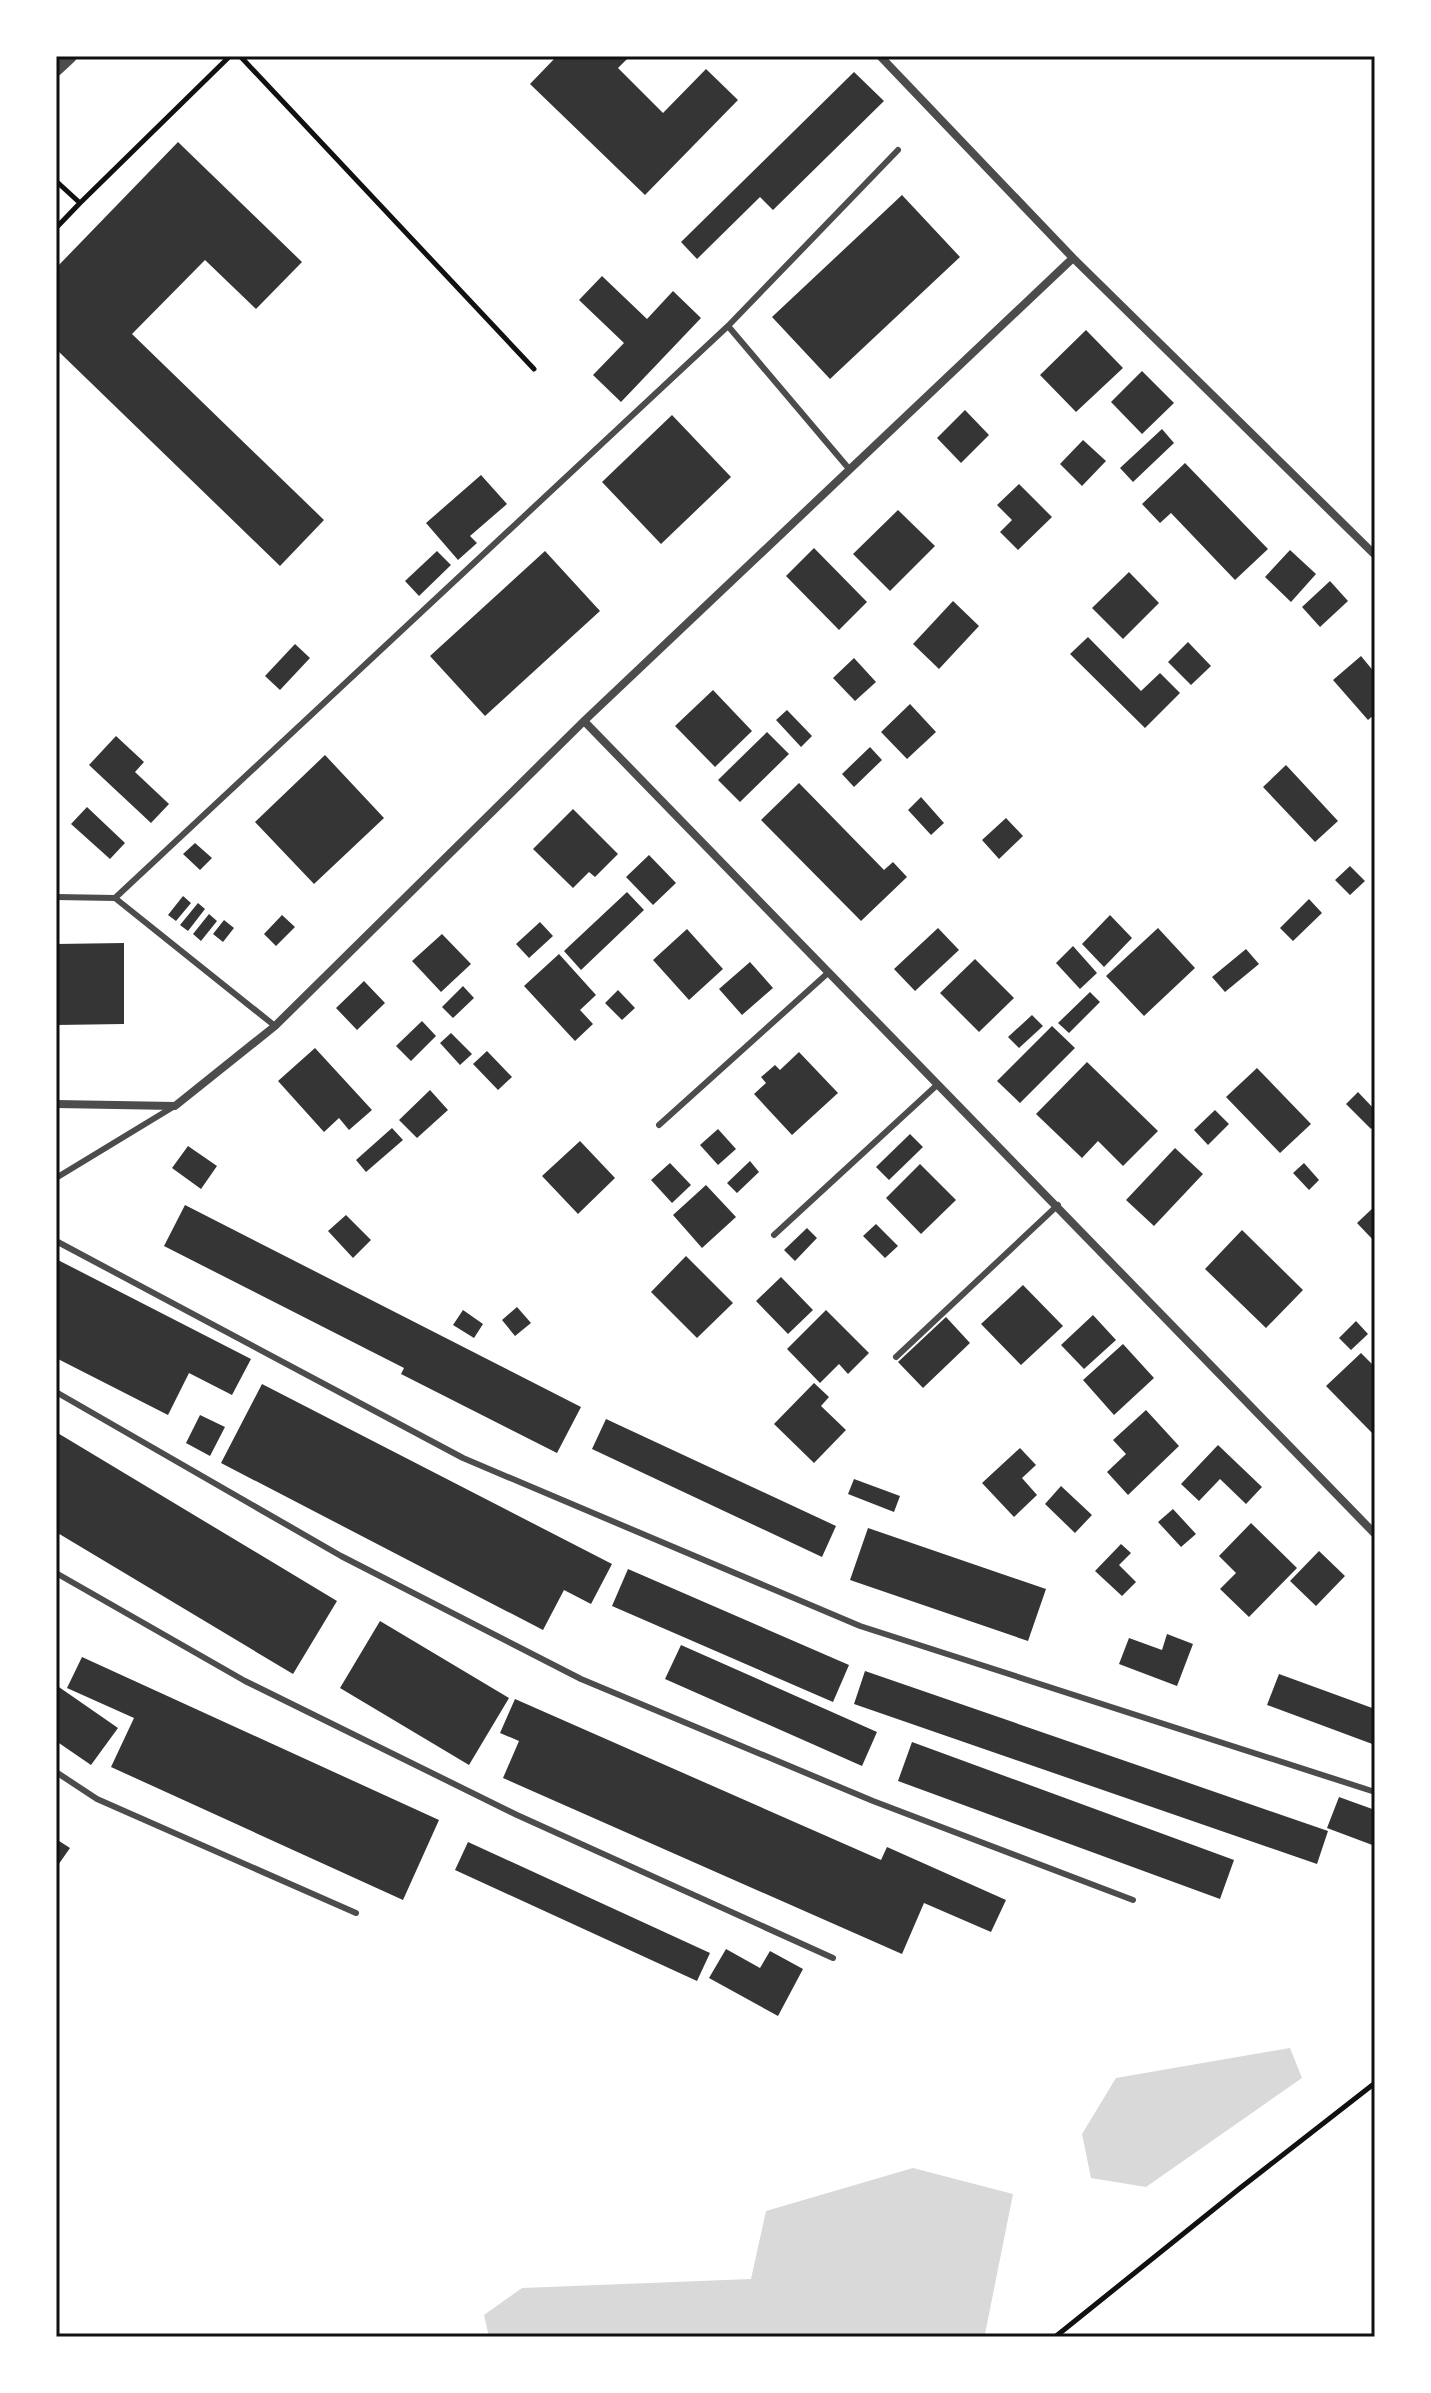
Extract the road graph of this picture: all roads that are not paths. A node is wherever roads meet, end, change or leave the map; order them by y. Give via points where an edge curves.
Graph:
1 (70, 56) edge
2 (880, 56) edge
3 (56, 69) edge
4 (898, 150) dead end
5 (1073, 258) junction
6 (728, 326) junction
7 (850, 470) junction
8 (1375, 555) edge
9 (584, 721) junction
10 (56, 897) edge
11 (115, 898) junction
12 (829, 972) junction
13 (275, 1026) junction
14 (937, 1085) junction
15 (56, 1104) edge
16 (175, 1106) junction
17 (659, 1125) dead end
18 (56, 1178) edge
19 (1058, 1205) junction
20 (774, 1235) dead end
21 (56, 1241) edge
22 (896, 1357) dead end
23 (56, 1392) edge
24 (1375, 1534) edge
25 (56, 1573) edge
26 (56, 1772) edge
27 (1375, 1792) edge
28 (1133, 1900) dead end
29 (356, 1913) dead end
30 (833, 1958) dead end

1 - 3 street
2 - 5 street
4 - 6 lane
5 - 7 street
5 - 8 street
6 - 7 lane
6 - 11 lane
7 - 9 street
9 - 12 street
9 - 13 street
10 - 11 lane
11 - 13 lane
12 - 14 street
12 - 17 lane
13 - 16 street
14 - 19 street
14 - 20 lane
15 - 16 street
16 - 18 lane
19 - 22 lane
19 - 24 street
21 - 27 lane via 463,1458 860,1626
23 - 28 lane via 341,1556 581,1679 873,1801
25 - 30 lane via 245,1681 502,1808
26 - 29 lane via 97,1799

